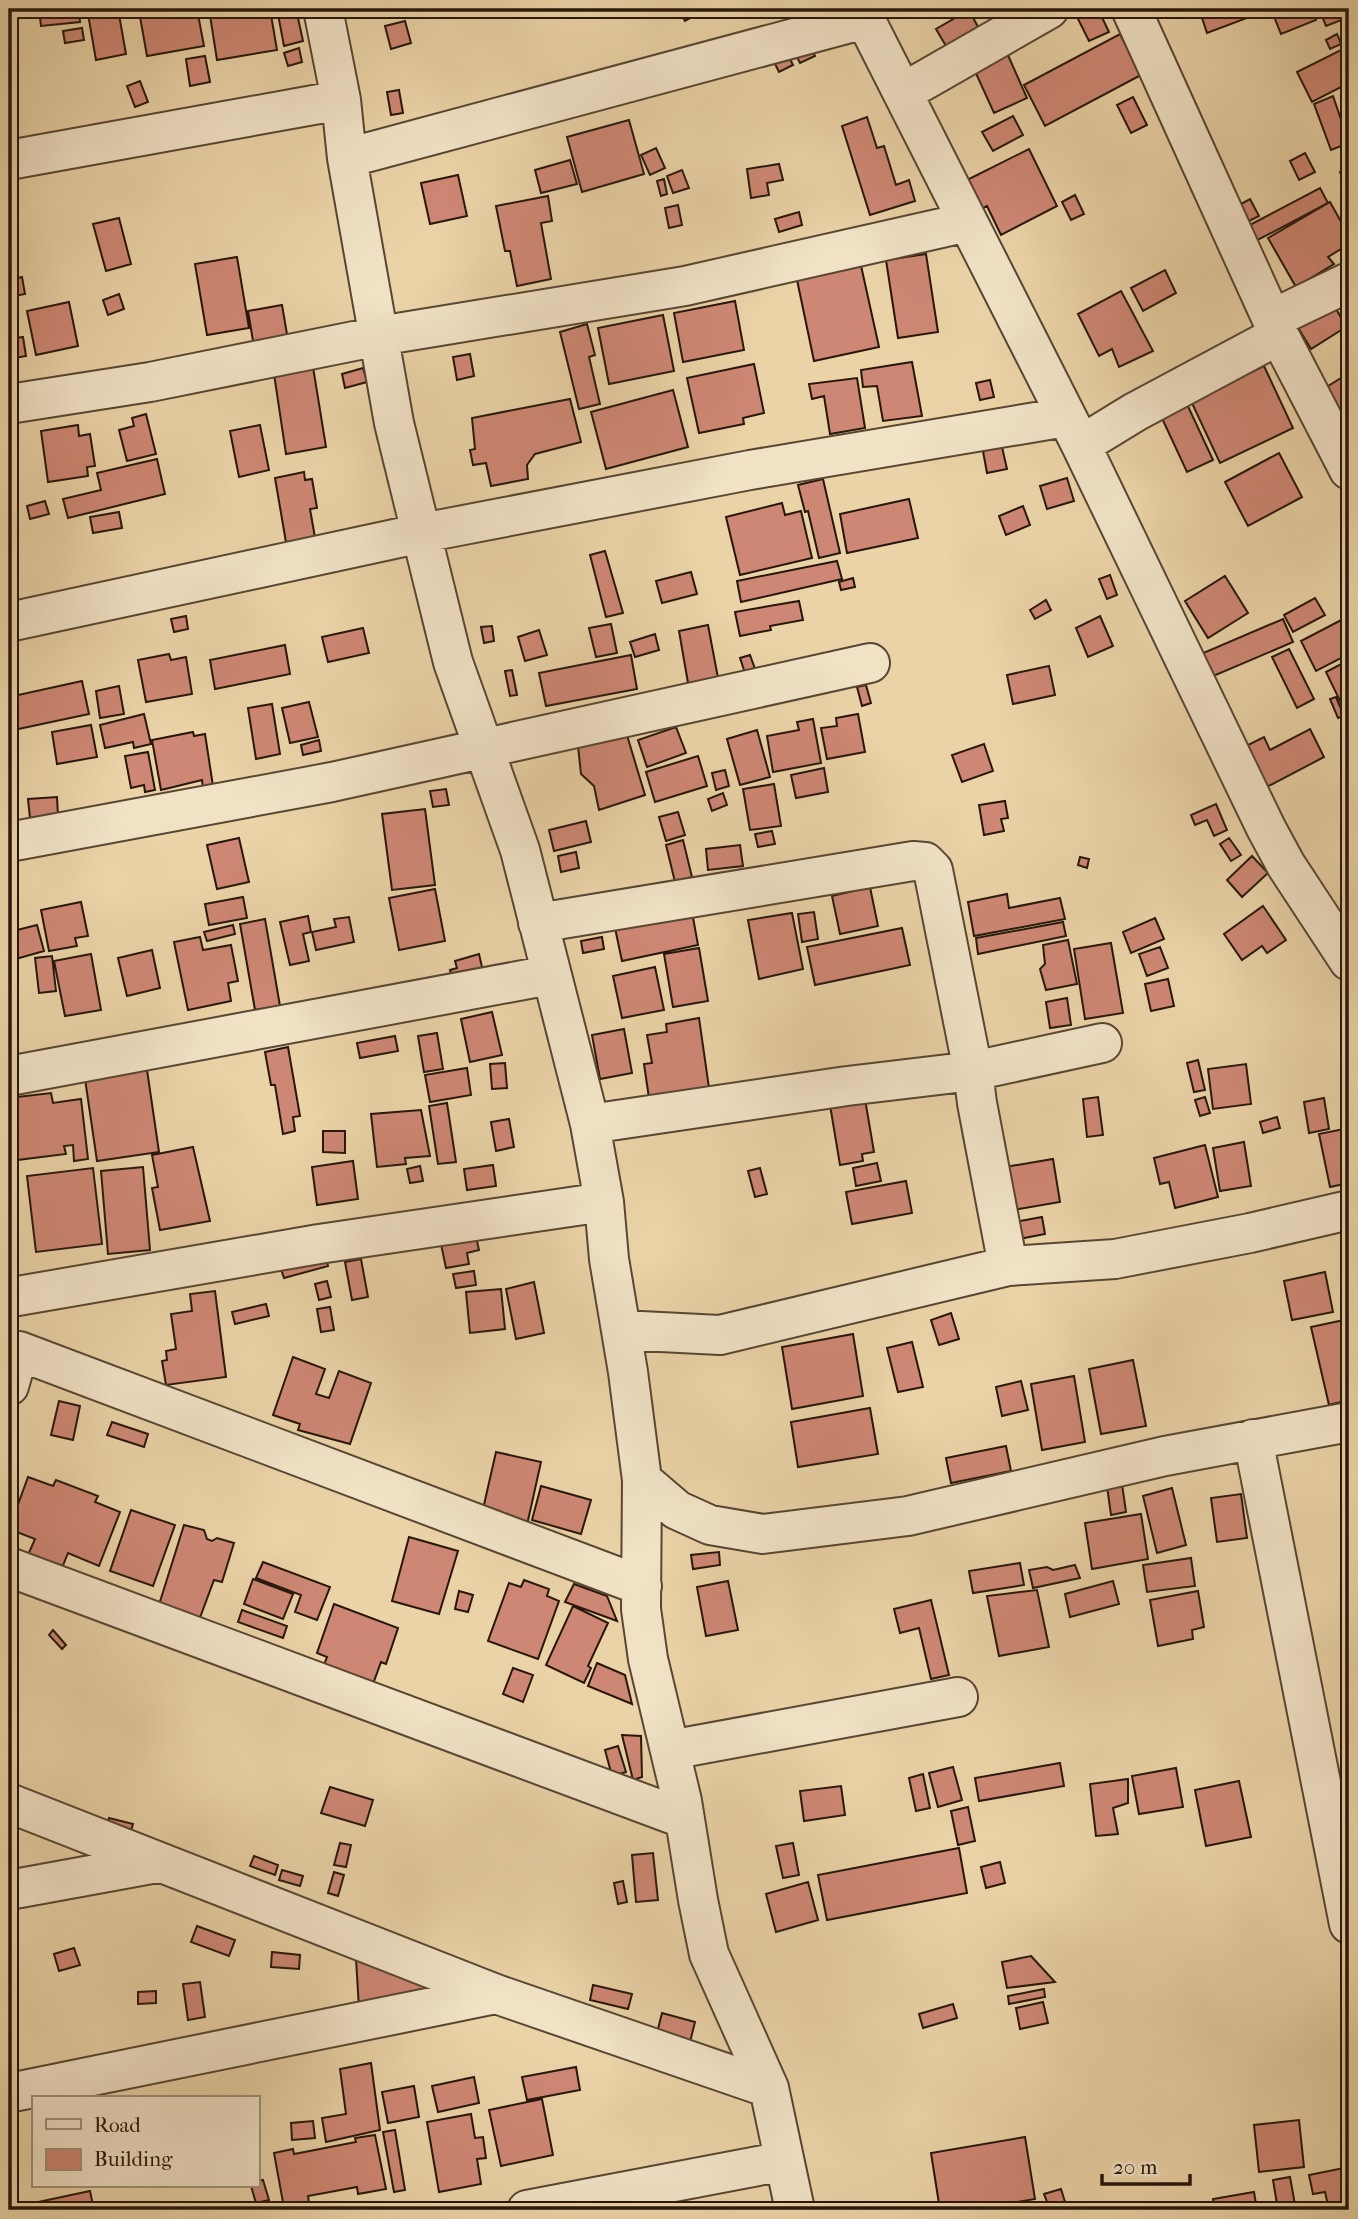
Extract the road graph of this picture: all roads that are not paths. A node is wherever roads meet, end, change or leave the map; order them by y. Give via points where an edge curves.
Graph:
1 (323, 9) edge
2 (1049, 9) edge
3 (1131, 9) edge
4 (862, 14) edge
5 (904, 92) junction
6 (341, 100) junction
7 (347, 158) junction
8 (9, 160) edge
9 (968, 222) junction
10 (1349, 282) edge
11 (1275, 327) junction
12 (379, 337) junction
13 (9, 404) edge
14 (1073, 431) junction
15 (1349, 470) edge
16 (422, 533) junction
17 (9, 622) edge
18 (870, 663) dead end
19 (483, 748) junction
20 (9, 842) edge
21 (538, 923) junction
22 (1349, 961) edge
23 (550, 975) junction
24 (1102, 1043) dead end
25 (973, 1071) junction
26 (9, 1076) edge
27 (590, 1124) junction
28 (604, 1202) junction
29 (1349, 1210) edge
30 (1008, 1266) junction
31 (10, 1292) edge
32 (621, 1329) junction
33 (14, 1369) edge
34 (1349, 1422) edge
35 (1253, 1439) junction
36 (642, 1479) junction
37 (9, 1567) edge
38 (642, 1586) junction
39 (958, 1697) dead end
40 (670, 1750) junction
41 (9, 1803) edge
42 (685, 1819) junction
43 (1342, 1840) edge
44 (158, 1863) junction
45 (9, 1890) edge
46 (1349, 1924) edge
47 (496, 1994) junction
48 (769, 2088) junction
49 (9, 2093) edge
50 (784, 2161) junction
51 (527, 2210) edge
52 (795, 2210) edge

1 - 6 street
2 - 5 street
3 - 11 street
4 - 5 street
4 - 7 street
5 - 9 street
6 - 7 street
6 - 8 street
7 - 12 street
9 - 12 street via 685,286
9 - 14 street
10 - 11 street
11 - 14 street via 1135,412
11 - 15 street
12 - 13 street
12 - 16 street via 394,423
14 - 16 street via 750,470
14 - 22 street via 1266,828
16 - 17 street
16 - 19 street via 453,662
18 - 19 street
19 - 20 street via 332,782
19 - 21 street via 520,850
21 - 23 street
21 - 25 street via 925,862 933,870
23 - 26 street
23 - 27 street
24 - 25 street
25 - 27 street
25 - 30 street
27 - 28 street
28 - 31 street
28 - 32 street via 608,1259
29 - 30 street via 1115,1259
30 - 32 street via 720,1335
31 - 33 street
32 - 36 street
33 - 38 street
34 - 35 street
35 - 36 street via 908,1516 763,1534 710,1525 677,1510
35 - 43 street
36 - 38 street
37 - 42 street
38 - 40 street via 648,1660
39 - 40 street
40 - 42 street
41 - 44 street
42 - 48 street via 709,1954
43 - 46 street
44 - 45 street
44 - 47 street
47 - 48 street
47 - 49 street
48 - 50 street
50 - 51 street
50 - 52 street

